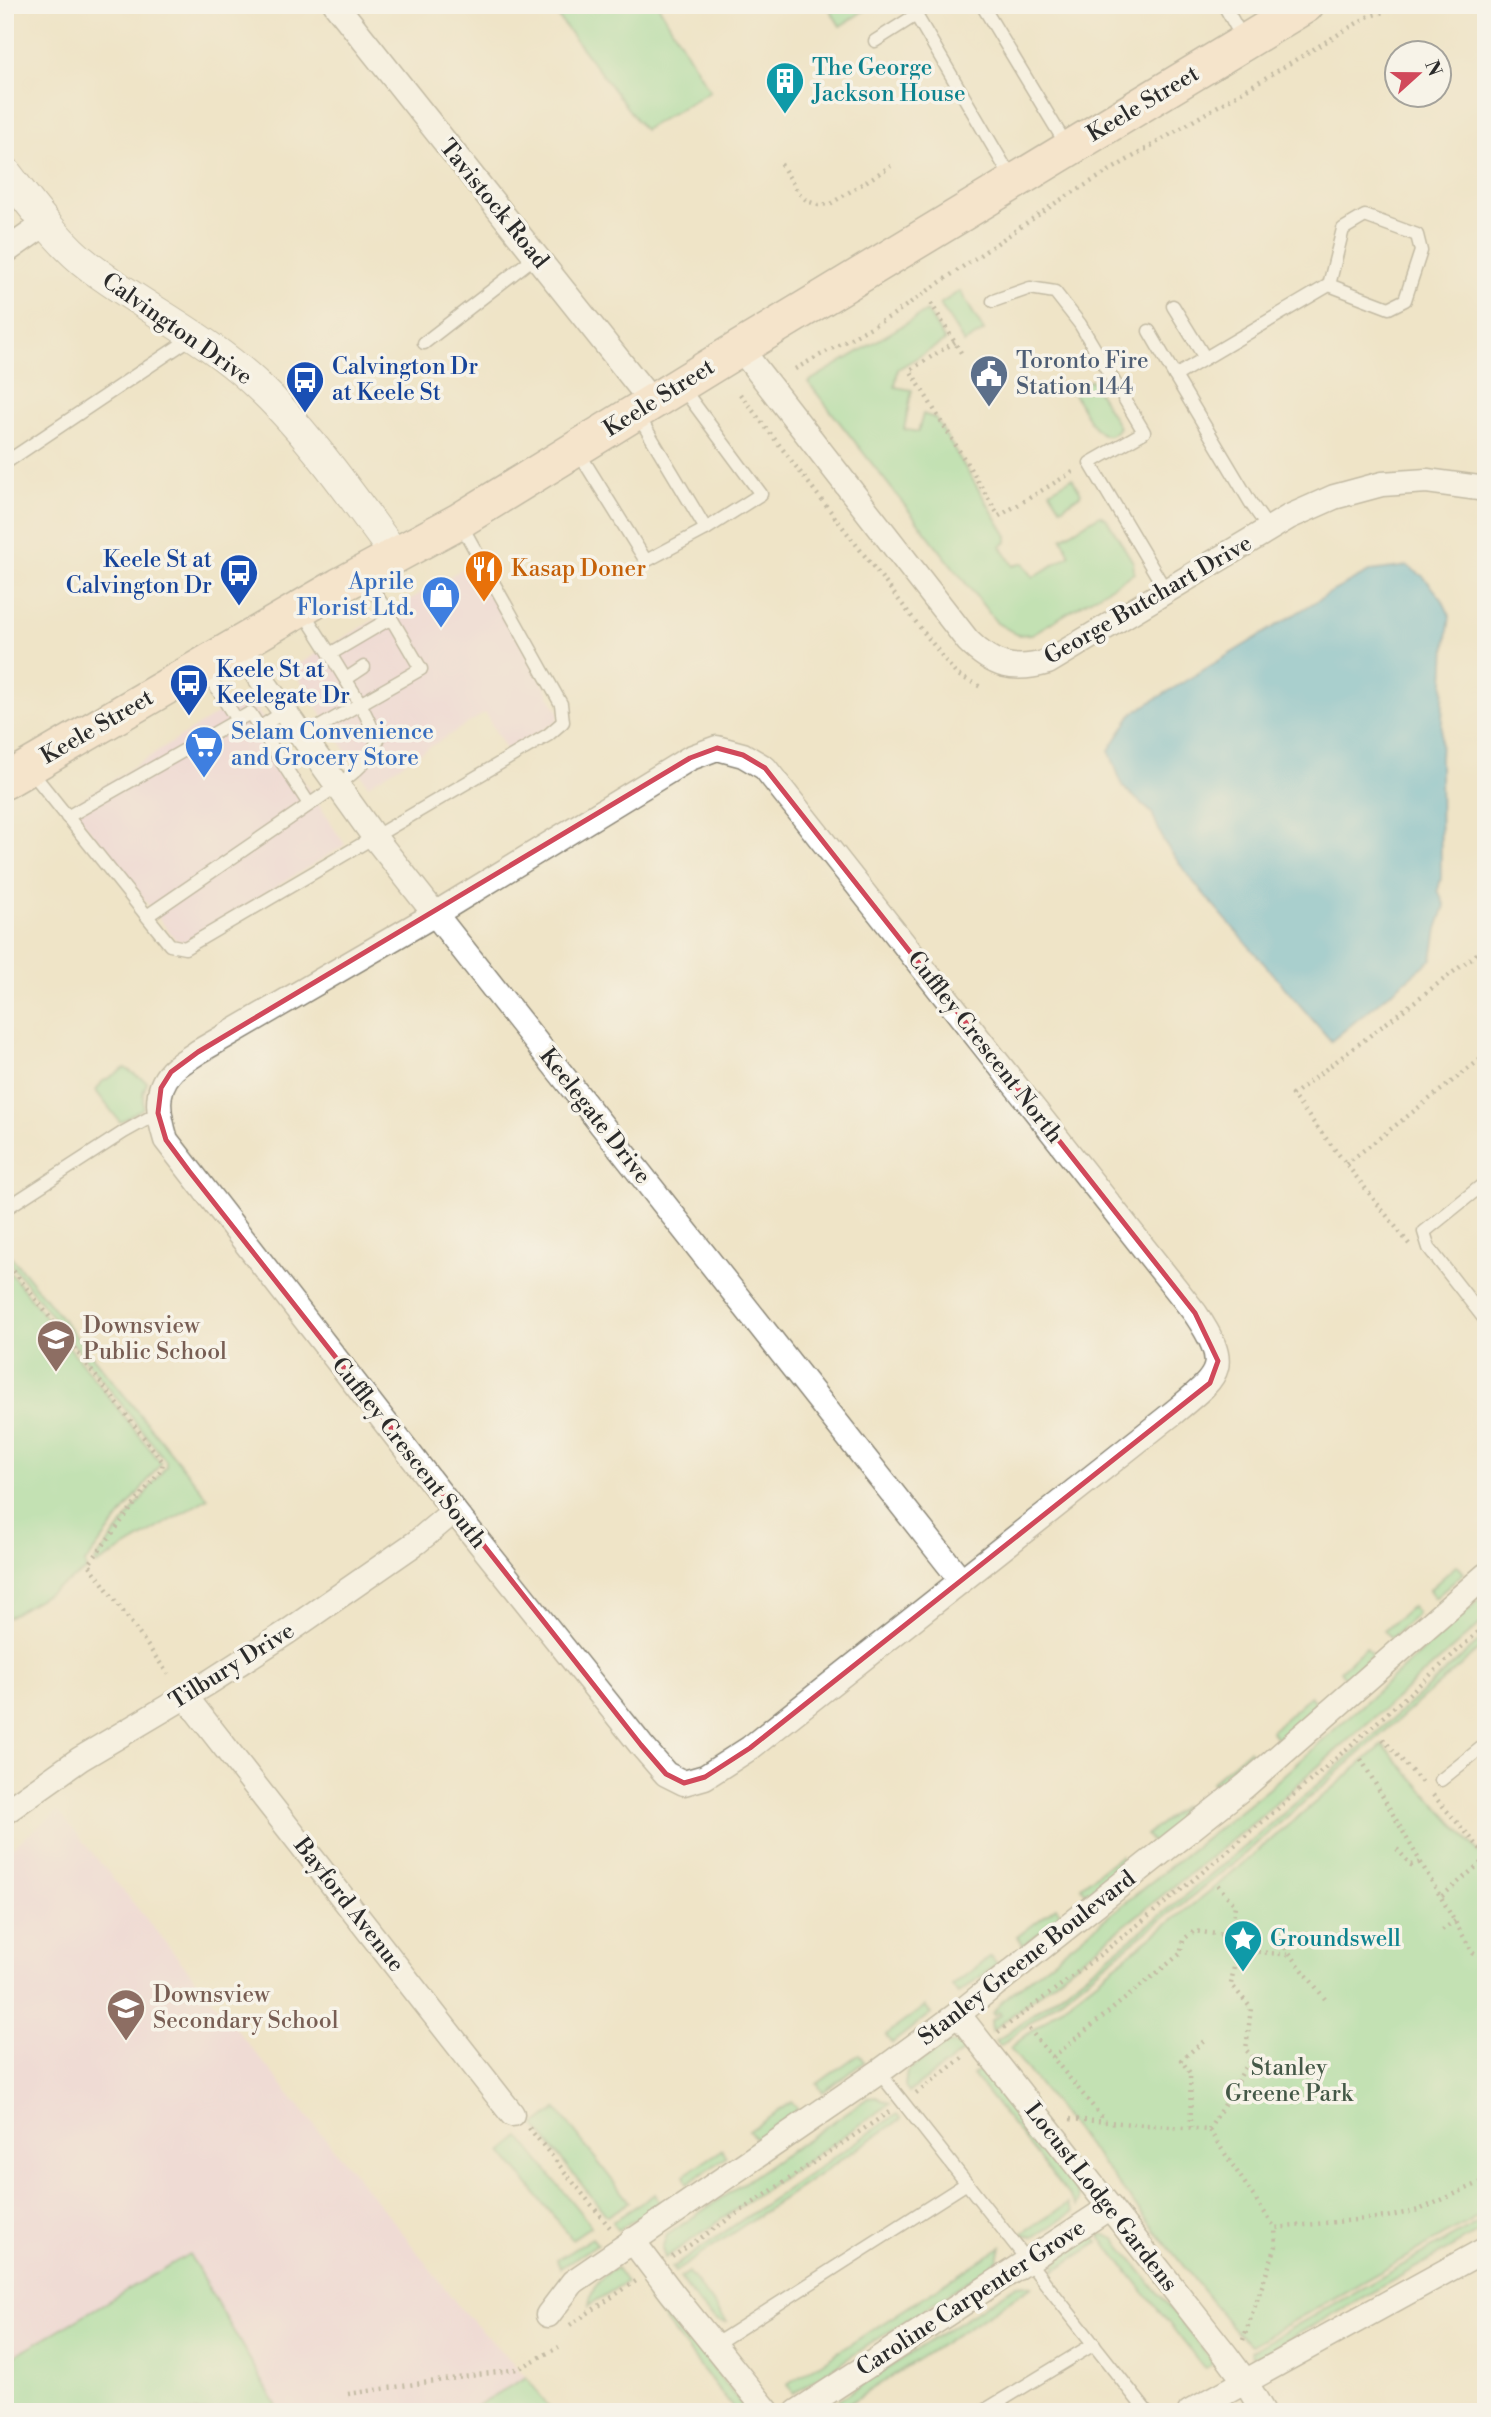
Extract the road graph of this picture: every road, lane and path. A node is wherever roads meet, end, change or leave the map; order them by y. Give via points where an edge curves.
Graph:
1 (336, 5) edge
2 (982, 5) edge
3 (1224, 5) edge
4 (1306, 5) edge
5 (1410, 5) edge
6 (875, 41) dead end
7 (1245, 42) junction
8 (1069, 149) junction
9 (781, 164) dead end
10 (891, 166) dead end
11 (5, 171) edge
12 (1014, 182) junction
13 (46, 223) junction
14 (5, 252) edge
15 (536, 256) junction
16 (1329, 285) junction
17 (993, 301) dead end
18 (931, 303) dead end
19 (1174, 306) dead end
20 (1149, 331) dead end
21 (194, 336) junction
22 (955, 342) junction
23 (424, 343) dead end
24 (740, 348) junction
25 (963, 356) dead end
26 (1205, 358) junction
27 (795, 369) dead end
28 (1175, 376) junction
29 (740, 394) dead end
30 (656, 400) junction
31 (576, 449) junction
32 (5, 463) edge
33 (1078, 469) dead end
34 (1486, 489) edge
35 (459, 521) junction
36 (706, 528) junction
37 (1269, 529) junction
38 (397, 557) junction
39 (363, 574) junction
40 (1166, 591) junction
41 (301, 608) junction
42 (391, 618) junction
43 (406, 641) junction
44 (237, 645) junction
45 (393, 649) dead end
46 (330, 654) junction
47 (202, 666) junction
48 (364, 667) dead end
49 (346, 679) junction
50 (984, 688) dead end
51 (360, 704) junction
52 (285, 711) junction
53 (237, 720) junction
54 (259, 728) junction
55 (302, 737) junction
56 (16, 774) edge
57 (338, 785) junction
58 (309, 804) junction
59 (67, 817) junction
60 (375, 838) junction
61 (435, 914) junction
62 (147, 916) junction
63 (1486, 947) edge
64 (1486, 1055) edge
65 (158, 1113) junction
66 (1346, 1164) junction
67 (1486, 1182) edge
68 (5, 1209) edge
69 (1415, 1252) dead end
70 (5, 1260) edge
71 (1486, 1321) edge
72 (454, 1511) junction
73 (1486, 1575) edge
74 (961, 1580) junction
75 (1486, 1625) edge
76 (168, 1674) dead end
77 (185, 1696) junction
78 (1485, 1747) edge
79 (1361, 1759) dead end
80 (1441, 1780) dead end
81 (5, 1812) edge
82 (1397, 1849) dead end
83 (1484, 1853) edge
84 (1422, 1862) junction
85 (1484, 1863) edge
86 (1215, 1882) dead end
87 (1442, 1896) junction
88 (1455, 1921) junction
89 (1442, 1930) dead end
90 (1231, 1936) junction
91 (1281, 1941) dead end
92 (1237, 1950) junction
93 (1292, 1955) junction
94 (1486, 1960) edge
95 (1325, 1999) dead end
96 (958, 2014) junction
97 (1029, 2029) dead end
98 (1205, 2041) dead end
99 (981, 2044) junction
100 (1053, 2057) junction
101 (879, 2072) junction
102 (903, 2102) junction
103 (512, 2114) joint
104 (1061, 2118) dead end
105 (1106, 2122) junction
106 (1191, 2128) junction
107 (1209, 2130) junction
108 (1486, 2180) edge
109 (967, 2183) junction
110 (1110, 2207) junction
111 (1275, 2228) junction
112 (628, 2243) junction
113 (1486, 2249) edge
114 (666, 2261) dead end
115 (1029, 2261) junction
116 (642, 2277) dead end
117 (557, 2321) joint
118 (1094, 2344) junction
119 (714, 2345) junction
120 (1241, 2346) dead end
121 (559, 2347) dead end
122 (1245, 2381) junction
123 (348, 2394) dead end
124 (768, 2412) edge
125 (797, 2412) edge
126 (982, 2412) edge
127 (1147, 2412) edge
128 (1190, 2412) edge
129 (1263, 2412) edge

1 - 15 street, Tavistock Road
2 - 8 lane
3 - 7 lane
4 - 7 main road, Keele Street
5 - 27 path via 1369,16 1057,202 891,316
6 - 12 lane via 916,15
7 - 8 main road, Keele Street
8 - 12 main road, Keele Street
9 - 10 path via 798,192 818,205 831,204
11 - 13 street, Calvington Drive
12 - 24 main road, Keele Street
13 - 14 street
13 - 21 street, Calvington Drive via 88,265
15 - 23 lane
15 - 30 street, Tavistock Road
16 - 16 lane via 1389,308 1405,300 1421,251 1417,235 1365,216 1343,229
16 - 26 lane
17 - 40 lane via 1030,288 1055,292 1080,324 1144,432 1090,463
18 - 22 path
19 - 26 lane
20 - 28 lane
21 - 32 lane
21 - 38 street, Calvington Drive via 254,382 305,435
22 - 25 path
22 - 33 path via 910,370 999,516
24 - 30 main road, Keele Street
24 - 40 street, George Butchart Drive via 968,641 997,663 1016,667 1048,662
26 - 28 lane
28 - 37 lane
29 - 50 path via 956,674
30 - 31 main road, Keele Street
30 - 36 lane
30 - 36 lane via 761,494
31 - 35 main road, Keele Street
31 - 36 lane via 646,561
34 - 37 street, George Butchart Drive via 1427,481 1382,484 1334,497
35 - 38 main road, Keele Street
35 - 60 lane via 561,704 563,722
37 - 40 street, George Butchart Drive
38 - 39 main road, Keele Street
39 - 41 main road, Keele Street
39 - 42 lane
41 - 44 main road, Keele Street
41 - 46 lane
42 - 43 lane
42 - 46 lane
43 - 45 lane
43 - 51 lane via 421,669
44 - 47 main road, Keele Street
44 - 52 street, Keelegate Drive
46 - 49 lane
47 - 53 lane
47 - 56 main road, Keele Street
48 - 49 lane
49 - 51 lane
51 - 55 lane
51 - 57 lane via 378,740 358,769
52 - 54 lane
52 - 55 street, Keelegate Drive
53 - 54 lane via 250,713
53 - 59 lane
54 - 58 lane
55 - 57 street, Keelegate Drive
56 - 59 lane
57 - 58 lane
57 - 60 street, Keelegate Drive
58 - 62 lane
59 - 62 lane
60 - 61 street, Keelegate Drive
60 - 62 lane via 185,948 170,945
61 - 65 street via 198,1052 171,1072 161,1088
61 - 74 street, Keelegate Drive
61 - 74 street, Cuffley Crescent North via 690,758 717,748 743,755 765,768 1178,1291 1212,1338 1218,1361 1210,1383
63 - 66 path via 1292,1095
64 - 66 path
65 - 68 lane
65 - 72 street, Cuffley Crescent South via 166,1140 189,1171
66 - 69 path
67 - 71 lane via 1424,1232 1429,1248
70 - 76 path via 163,1462 89,1564
72 - 74 street, Cuffley Crescent South via 641,1745 666,1774 684,1783 705,1777 750,1748
72 - 77 street, Tilbury Drive via 348,1591
73 - 96 street, Stanley Greene Boulevard via 1245,1786
75 - 99 path via 1190,1884
77 - 81 street, Tilbury Drive via 80,1759
77 - 103 street, Bayford Avenue
78 - 80 lane
79 - 84 path
82 - 84 path via 1411,1865
83 - 85 path
84 - 87 path
85 - 87 path
86 - 90 path via 1235,1905
87 - 88 path
88 - 89 path
88 - 94 path via 1473,1953
90 - 92 path
90 - 100 path via 1194,1931 1183,1940 1180,1954
91 - 93 path
92 - 93 path
92 - 107 path via 1231,1984 1251,2008 1246,2050 1252,2056
93 - 95 path
96 - 99 street, Locust Lodge Gardens
96 - 101 street, Stanley Greene Boulevard
97 - 100 path
98 - 106 path via 1181,2060 1190,2073
99 - 102 path
99 - 110 street, Locust Lodge Gardens
100 - 105 path
101 - 102 lane
101 - 112 street, Stanley Greene Boulevard
102 - 109 lane
102 - 114 path
103 - 112 path
104 - 105 path
105 - 106 path
106 - 107 path
107 - 111 path
108 - 111 path via 1409,2213
109 - 115 lane
109 - 119 lane
110 - 115 street, Caroline Carpenter Grove
110 - 122 street, Locust Lodge Gardens
111 - 120 path via 1276,2246
112 - 117 street, Stanley Greene Boulevard via 573,2283
112 - 119 street
113 - 122 street
115 - 118 lane
115 - 125 street, Caroline Carpenter Grove
116 - 117 path
118 - 126 lane
118 - 127 lane
119 - 124 street
121 - 123 path via 518,2369
122 - 128 street
122 - 129 street, Locust Lodge Gardens

